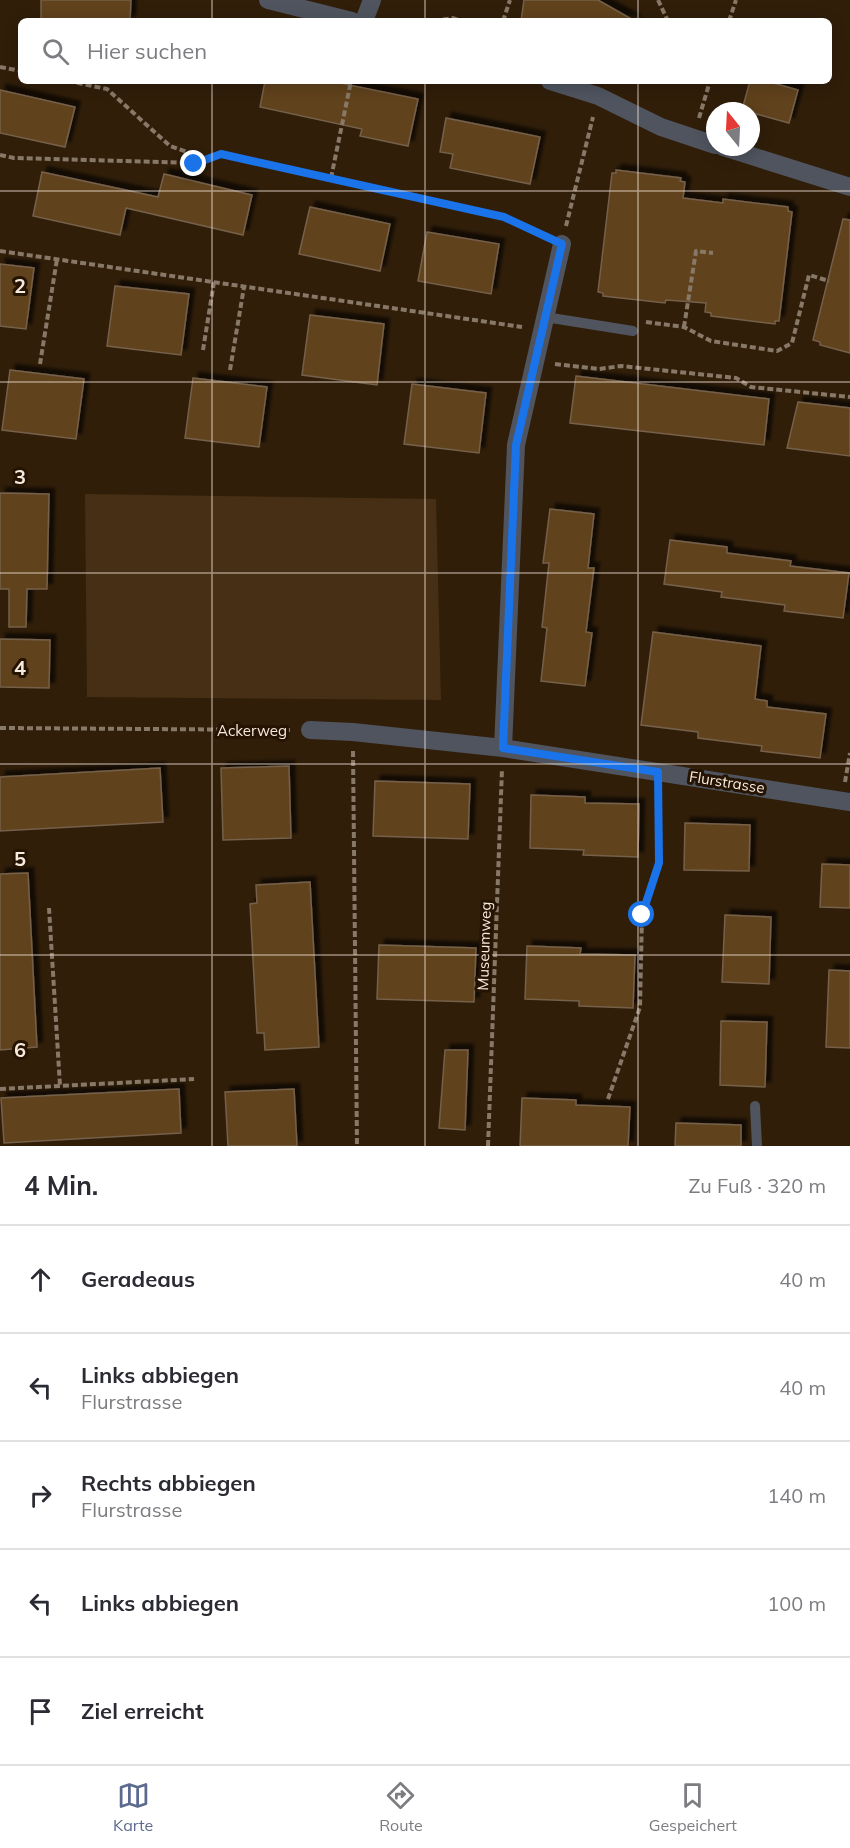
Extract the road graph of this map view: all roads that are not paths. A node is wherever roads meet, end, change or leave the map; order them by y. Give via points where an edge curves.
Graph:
1 (268, 0) edge
2 (372, 0) edge
3 (340, 18) edge
4 (365, 18) edge
5 (560, 84) edge
6 (706, 142) edge
7 (751, 156) edge
8 (850, 188) edge
9 (562, 244) road end
10 (544, 324) junction
11 (636, 326) road end
12 (310, 730) road end
13 (503, 748) junction
14 (846, 801) edge
15 (755, 1106) dead end
16 (757, 1146) edge

1 - 3 street
2 - 4 street
5 - 6 street via 598,96 652,124
7 - 8 street
9 - 10 street
10 - 11 lane
10 - 13 street via 516,445
12 - 13 street
13 - 14 street, Flurstrasse
15 - 16 lane

